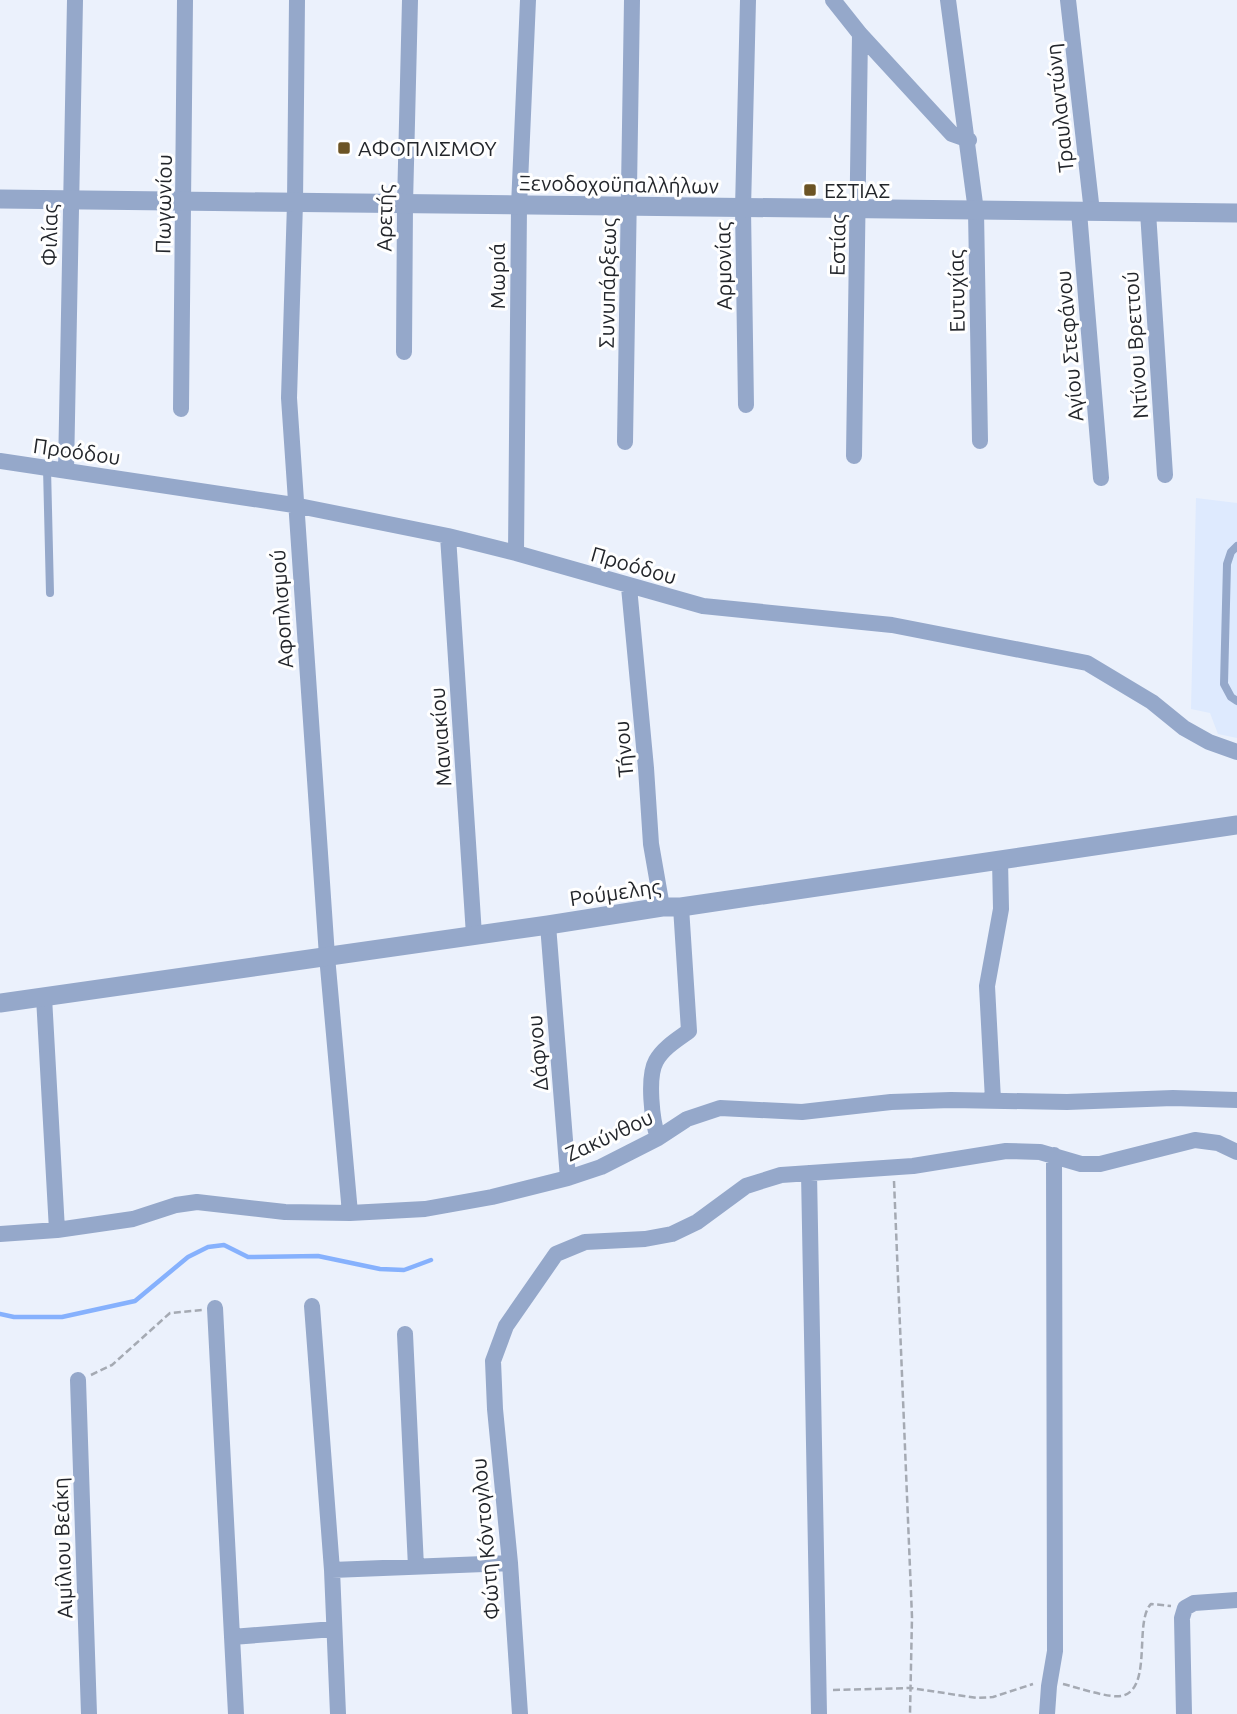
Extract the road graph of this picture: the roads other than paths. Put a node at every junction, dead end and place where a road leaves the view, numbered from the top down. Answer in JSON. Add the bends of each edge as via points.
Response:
{"nodes":[{"id":1,"x":75,"y":0,"type":"edge"},
{"id":2,"x":186,"y":0,"type":"edge"},
{"id":3,"x":297,"y":0,"type":"edge"},
{"id":4,"x":410,"y":0,"type":"edge"},
{"id":5,"x":528,"y":0,"type":"edge"},
{"id":6,"x":632,"y":0,"type":"edge"},
{"id":7,"x":748,"y":0,"type":"edge"},
{"id":8,"x":832,"y":0,"type":"edge"},
{"id":9,"x":948,"y":0,"type":"edge"},
{"id":10,"x":1068,"y":0,"type":"edge"},
{"id":11,"x":860,"y":34,"type":"junction"},
{"id":12,"x":969,"y":140,"type":"junction"},
{"id":13,"x":0,"y":199,"type":"edge"},
{"id":14,"x":70,"y":200,"type":"junction"},
{"id":15,"x":185,"y":202,"type":"junction"},
{"id":16,"x":295,"y":203,"type":"junction"},
{"id":17,"x":405,"y":204,"type":"junction"},
{"id":18,"x":519,"y":206,"type":"junction"},
{"id":19,"x":630,"y":207,"type":"junction"},
{"id":20,"x":743,"y":209,"type":"junction"},
{"id":21,"x":858,"y":210,"type":"junction"},
{"id":22,"x":976,"y":211,"type":"junction"},
{"id":23,"x":1086,"y":212,"type":"junction"},
{"id":24,"x":1148,"y":212,"type":"junction"},
{"id":25,"x":1237,"y":213,"type":"edge"},
{"id":26,"x":404,"y":352,"type":"dead end"},
{"id":27,"x":746,"y":405,"type":"dead end"},
{"id":28,"x":181,"y":410,"type":"dead end"},
{"id":29,"x":979,"y":441,"type":"dead end"},
{"id":30,"x":625,"y":442,"type":"dead end"},
{"id":31,"x":854,"y":456,"type":"dead end"},
{"id":32,"x":0,"y":461,"type":"edge"},
{"id":33,"x":47,"y":468,"type":"junction"},
{"id":34,"x":66,"y":471,"type":"junction"},
{"id":35,"x":1164,"y":475,"type":"dead end"},
{"id":36,"x":1101,"y":478,"type":"dead end"},
{"id":37,"x":295,"y":505,"type":"junction"},
{"id":38,"x":448,"y":536,"type":"junction"},
{"id":39,"x":1237,"y":546,"type":"edge"},
{"id":40,"x":516,"y":553,"type":"junction"},
{"id":41,"x":629,"y":587,"type":"junction"},
{"id":42,"x":50,"y":593,"type":"dead end"},
{"id":43,"x":1237,"y":701,"type":"edge"},
{"id":44,"x":1237,"y":752,"type":"edge"},
{"id":45,"x":1237,"y":825,"type":"edge"},
{"id":46,"x":1000,"y":859,"type":"junction"},
{"id":47,"x":672,"y":907,"type":"junction"},
{"id":48,"x":548,"y":925,"type":"junction"},
{"id":49,"x":474,"y":935,"type":"junction"},
{"id":50,"x":327,"y":956,"type":"junction"},
{"id":51,"x":44,"y":997,"type":"junction"},
{"id":52,"x":0,"y":1003,"type":"edge"},
{"id":53,"x":993,"y":1100,"type":"junction"},
{"id":54,"x":1237,"y":1100,"type":"edge"},
{"id":55,"x":658,"y":1138,"type":"junction"},
{"id":56,"x":1237,"y":1152,"type":"edge"},
{"id":57,"x":1054,"y":1155,"type":"junction"},
{"id":58,"x":809,"y":1173,"type":"junction"},
{"id":59,"x":568,"y":1178,"type":"junction"},
{"id":60,"x":350,"y":1213,"type":"junction"},
{"id":61,"x":57,"y":1230,"type":"junction"},
{"id":62,"x":0,"y":1234,"type":"edge"},
{"id":63,"x":312,"y":1306,"type":"dead end"},
{"id":64,"x":215,"y":1308,"type":"road end"},
{"id":65,"x":405,"y":1334,"type":"dead end"},
{"id":66,"x":78,"y":1380,"type":"road end"},
{"id":67,"x":510,"y":1563,"type":"junction"},
{"id":68,"x":416,"y":1567,"type":"junction"},
{"id":69,"x":332,"y":1570,"type":"junction"},
{"id":70,"x":1237,"y":1600,"type":"edge"},
{"id":71,"x":334,"y":1629,"type":"junction"},
{"id":72,"x":232,"y":1637,"type":"junction"},
{"id":73,"x":89,"y":1714,"type":"edge"},
{"id":74,"x":236,"y":1714,"type":"edge"},
{"id":75,"x":338,"y":1714,"type":"edge"},
{"id":76,"x":520,"y":1714,"type":"edge"},
{"id":77,"x":819,"y":1714,"type":"edge"},
{"id":78,"x":1047,"y":1714,"type":"edge"},
{"id":79,"x":1184,"y":1714,"type":"edge"}],
"edges":[{"from":1,"to":14,"type":"street","name":"Φιλίας"},
{"from":2,"to":15,"type":"street","name":"Πωγωνίου"},
{"from":3,"to":16,"type":"street","name":"Αφοπλισμού"},
{"from":4,"to":17,"type":"street","name":"Αρετής"},
{"from":5,"to":18,"type":"street","name":"Μωριά"},
{"from":6,"to":19,"type":"street","name":"Συνυπάρξεως"},
{"from":7,"to":20,"type":"street","name":"Αρμονίας"},
{"from":8,"to":11,"type":"street"},
{"from":9,"to":12,"type":"street","name":"Ευτυχίας"},
{"from":10,"to":23,"type":"street","name":"Τραυλαντώνη"},
{"from":11,"to":12,"type":"street","via":[[952,134]]},
{"from":11,"to":21,"type":"street","name":"Εστίας"},
{"from":12,"to":22,"type":"street","name":"Ευτυχίας"},
{"from":13,"to":14,"type":"street","name":"Ξενοδοχοϋπαλλήλων"},
{"from":14,"to":15,"type":"street","name":"Ξενοδοχοϋπαλλήλων"},
{"from":14,"to":34,"type":"street","name":"Φιλίας"},
{"from":15,"to":16,"type":"street","name":"Ξενοδοχοϋπαλλήλων"},
{"from":15,"to":28,"type":"street","name":"Πωγωνίου"},
{"from":16,"to":17,"type":"street","name":"Ξενοδοχοϋπαλλήλων"},
{"from":16,"to":37,"type":"street","name":"Αφοπλισμού","via":[[289,398]]},
{"from":17,"to":18,"type":"street","name":"Ξενοδοχοϋπαλλήλων"},
{"from":17,"to":26,"type":"street","name":"Αρετής"},
{"from":18,"to":19,"type":"street","name":"Ξενοδοχοϋπαλλήλων"},
{"from":18,"to":40,"type":"street","name":"Μωριά"},
{"from":19,"to":20,"type":"street","name":"Ξενοδοχοϋπαλλήλων"},
{"from":19,"to":30,"type":"street","name":"Συνυπάρξεως"},
{"from":20,"to":21,"type":"street","name":"Ξενοδοχοϋπαλλήλων"},
{"from":20,"to":27,"type":"street","name":"Αρμονίας"},
{"from":21,"to":22,"type":"street","name":"Ξενοδοχοϋπαλλήλων"},
{"from":21,"to":31,"type":"street","name":"Εστίας"},
{"from":22,"to":23,"type":"street","name":"Ξενοδοχοϋπαλλήλων"},
{"from":22,"to":29,"type":"street","name":"Ευτυχίας"},
{"from":23,"to":24,"type":"street","name":"Ξενοδοχοϋπαλλήλων"},
{"from":23,"to":36,"type":"street","name":"Αγίου Στεφάνου"},
{"from":24,"to":25,"type":"street","name":"Ξενοδοχοϋπαλλήλων"},
{"from":24,"to":35,"type":"street","name":"Ντίνου Βρεττού"},
{"from":32,"to":33,"type":"street","name":"Προόδου"},
{"from":33,"to":34,"type":"street","name":"Προόδου"},
{"from":33,"to":42,"type":"lane"},
{"from":34,"to":37,"type":"street","name":"Προόδου"},
{"from":37,"to":38,"type":"street","name":"Προόδου"},
{"from":37,"to":50,"type":"street","name":"Αφοπλισμού"},
{"from":38,"to":40,"type":"street","name":"Προόδου"},
{"from":38,"to":49,"type":"street","name":"Μανιακίου"},
{"from":39,"to":43,"type":"lane","via":[[1227,564],[1224,684]]},
{"from":40,"to":41,"type":"street","name":"Προόδου"},
{"from":41,"to":44,"type":"street","name":"Προόδου","via":[[703,606],[892,625],[1087,663],[1152,702],[1184,728]]},
{"from":41,"to":47,"type":"street","name":"Τήνου","via":[[651,844]]},
{"from":45,"to":46,"type":"street","name":"Ρούμελης"},
{"from":46,"to":47,"type":"street","name":"Ρούμελης"},
{"from":46,"to":53,"type":"street","via":[[1001,909],[988,986]]},
{"from":47,"to":48,"type":"street","name":"Ρούμελης"},
{"from":47,"to":55,"type":"street","name":"Τήνου","via":[[689,1031],[655,1062],[652,1098]]},
{"from":48,"to":49,"type":"street","name":"Ρούμελης"},
{"from":48,"to":59,"type":"street","name":"Δάφνου"},
{"from":49,"to":50,"type":"street","name":"Ρούμελης"},
{"from":50,"to":51,"type":"street","name":"Ρούμελης"},
{"from":50,"to":60,"type":"street","name":"Αφοπλισμού"},
{"from":51,"to":52,"type":"street","name":"Ρούμελης"},
{"from":51,"to":61,"type":"street"},
{"from":53,"to":54,"type":"street","name":"Ζακύνθου"},
{"from":53,"to":55,"type":"street","name":"Ζακύνθου","via":[[891,1102],[802,1112],[713,1109]]},
{"from":55,"to":59,"type":"street","name":"Ζακύνθου"},
{"from":56,"to":57,"type":"street","via":[[1195,1140],[1100,1164],[1081,1164]]},
{"from":57,"to":58,"type":"street","via":[[1006,1151]]},
{"from":57,"to":78,"type":"street","via":[[1055,1651]]},
{"from":58,"to":67,"type":"street","name":"Φώτη Κόντογλου","via":[[756,1181],[697,1222],[671,1234],[585,1242],[551,1260],[515,1312],[493,1361]]},
{"from":58,"to":77,"type":"street"},
{"from":59,"to":60,"type":"street","name":"Ζακύνθου","via":[[425,1209]]},
{"from":60,"to":61,"type":"street","name":"Ζακύνθου","via":[[285,1212],[197,1202],[134,1219]]},
{"from":61,"to":62,"type":"street","name":"Ζακύνθου"},
{"from":63,"to":69,"type":"street"},
{"from":64,"to":72,"type":"street"},
{"from":65,"to":68,"type":"street"},
{"from":66,"to":73,"type":"street","name":"Αιμίλιου Βεάκη"},
{"from":67,"to":68,"type":"street"},
{"from":67,"to":76,"type":"street","name":"Φώτη Κόντογλου"},
{"from":68,"to":69,"type":"street"},
{"from":69,"to":71,"type":"street"},
{"from":70,"to":79,"type":"street","via":[[1194,1603],[1183,1615]]},
{"from":71,"to":72,"type":"street"},
{"from":71,"to":75,"type":"street"},
{"from":72,"to":74,"type":"street"}]}
